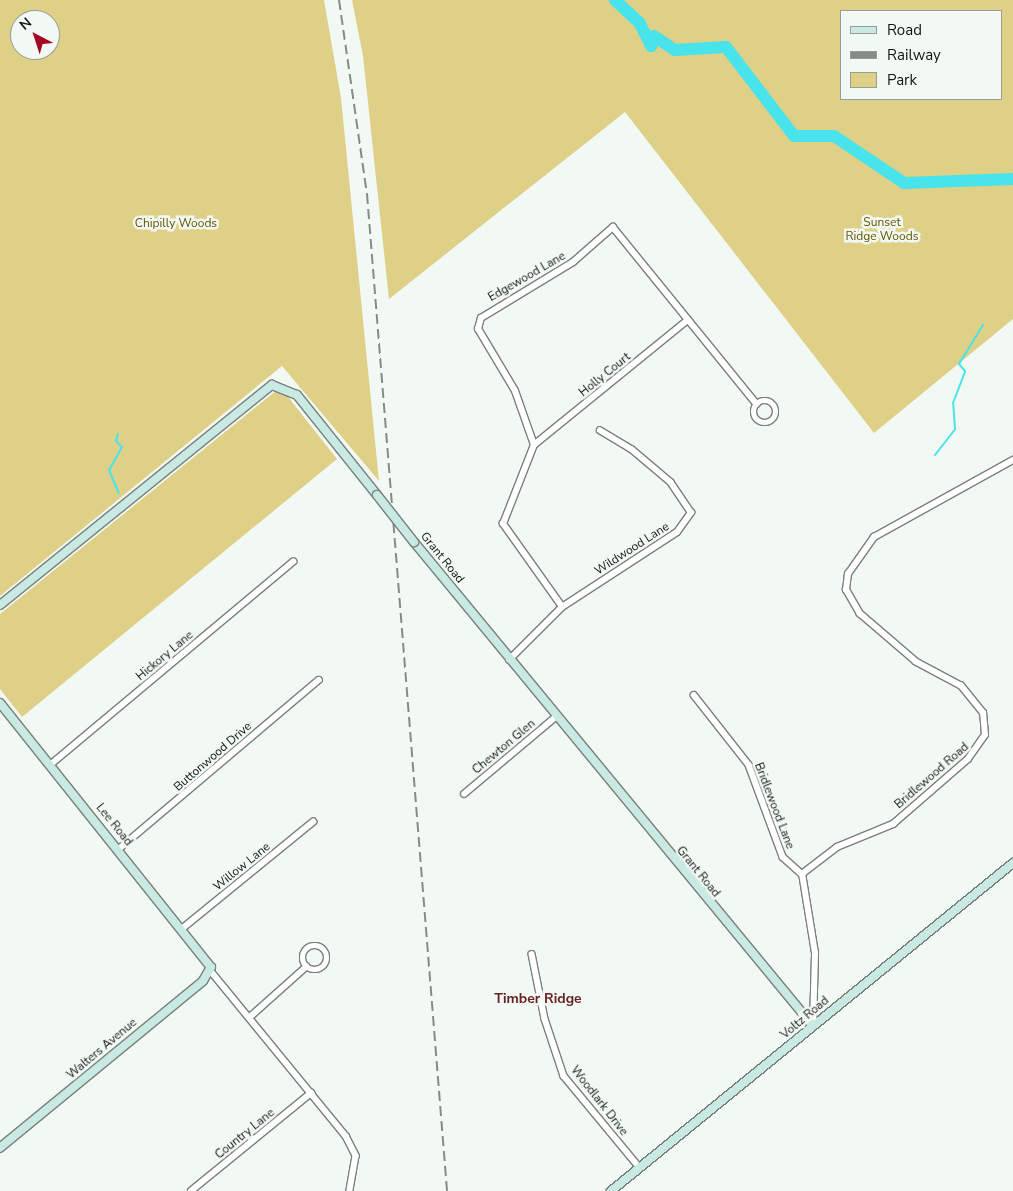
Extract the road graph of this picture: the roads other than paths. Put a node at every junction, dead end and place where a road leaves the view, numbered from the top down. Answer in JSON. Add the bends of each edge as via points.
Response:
{"nodes":[{"id":1,"x":688,"y":320,"type":"junction"},
{"id":2,"x":757,"y":404,"type":"dead end"},
{"id":3,"x":600,"y":431,"type":"dead end"},
{"id":4,"x":534,"y":445,"type":"junction"},
{"id":5,"x":1013,"y":460,"type":"edge"},
{"id":6,"x":293,"y":562,"type":"dead end"},
{"id":7,"x":0,"y":605,"type":"edge"},
{"id":8,"x":562,"y":607,"type":"junction"},
{"id":9,"x":509,"y":660,"type":"junction"},
{"id":10,"x":319,"y":680,"type":"dead end"},
{"id":11,"x":694,"y":695,"type":"dead end"},
{"id":12,"x":0,"y":702,"type":"edge"},
{"id":13,"x":557,"y":716,"type":"junction"},
{"id":14,"x":50,"y":764,"type":"junction"},
{"id":15,"x":464,"y":794,"type":"dead end"},
{"id":16,"x":313,"y":822,"type":"dead end"},
{"id":17,"x":120,"y":848,"type":"junction"},
{"id":18,"x":1013,"y":863,"type":"edge"},
{"id":19,"x":802,"y":874,"type":"junction"},
{"id":20,"x":183,"y":928,"type":"junction"},
{"id":21,"x":532,"y":954,"type":"dead end"},
{"id":22,"x":210,"y":966,"type":"junction"},
{"id":23,"x":306,"y":967,"type":"junction"},
{"id":24,"x":251,"y":1016,"type":"junction"},
{"id":25,"x":813,"y":1026,"type":"junction"},
{"id":26,"x":311,"y":1094,"type":"junction"},
{"id":27,"x":0,"y":1148,"type":"edge"},
{"id":28,"x":640,"y":1168,"type":"junction"},
{"id":29,"x":191,"y":1191,"type":"edge"},
{"id":30,"x":350,"y":1191,"type":"edge"},
{"id":31,"x":611,"y":1191,"type":"edge"}],
"edges":[{"from":1,"to":2,"type":"street","name":"Edgewood Lane"},
{"from":1,"to":4,"type":"street","name":"Holly Court"},
{"from":1,"to":4,"type":"street","name":"Edgewood Lane","via":[[613,227],[573,262],[490,310],[478,329],[515,391]]},
{"from":3,"to":8,"type":"street","name":"Wildwood Lane","via":[[658,472],[682,496],[691,513],[677,532]]},
{"from":4,"to":8,"type":"street","via":[[503,524]]},
{"from":5,"to":19,"type":"street","name":"Bridlewood Road","via":[[874,537],[854,561],[846,590],[860,614],[889,642],[961,686],[977,703],[985,728],[982,745],[893,824],[837,846]]},
{"from":6,"to":14,"type":"street","name":"Hickory Lane"},
{"from":7,"to":9,"type":"street","name":"Grant Road","bridge":true,"via":[[272,385],[296,395]]},
{"from":8,"to":9,"type":"street","name":"Wildwood Lane"},
{"from":9,"to":13,"type":"street","name":"Grant Road"},
{"from":10,"to":17,"type":"street","name":"Buttonwood Drive"},
{"from":11,"to":19,"type":"street","name":"Bridlewood Lane","via":[[749,765],[783,857]]},
{"from":12,"to":14,"type":"street","name":"Lee Road"},
{"from":13,"to":15,"type":"street","name":"Chewton Glen"},
{"from":13,"to":25,"type":"street","name":"Grant Road"},
{"from":14,"to":17,"type":"street","name":"Lee Road"},
{"from":16,"to":20,"type":"street","name":"Willow Lane"},
{"from":17,"to":20,"type":"street","name":"Lee Road"},
{"from":18,"to":25,"type":"street","name":"Voltz Road"},
{"from":19,"to":25,"type":"street","via":[[815,953]]},
{"from":20,"to":22,"type":"street","name":"Lee Road"},
{"from":21,"to":28,"type":"street","name":"Woodlark Drive","via":[[545,1019],[564,1076]]},
{"from":22,"to":24,"type":"street","name":"Lee Road"},
{"from":22,"to":27,"type":"street","name":"Walters Avenue"},
{"from":23,"to":23,"type":"street","via":[[322,968],[328,957],[324,949],[313,946],[306,950],[303,956]]},
{"from":23,"to":24,"type":"street"},
{"from":24,"to":26,"type":"street","name":"Lee Road"},
{"from":25,"to":28,"type":"street","name":"Voltz Road"},
{"from":26,"to":29,"type":"street","name":"Country Lane"},
{"from":26,"to":30,"type":"street","name":"Lee Road","via":[[346,1136],[356,1156]]},
{"from":28,"to":31,"type":"street","name":"Voltz Road"}]}
